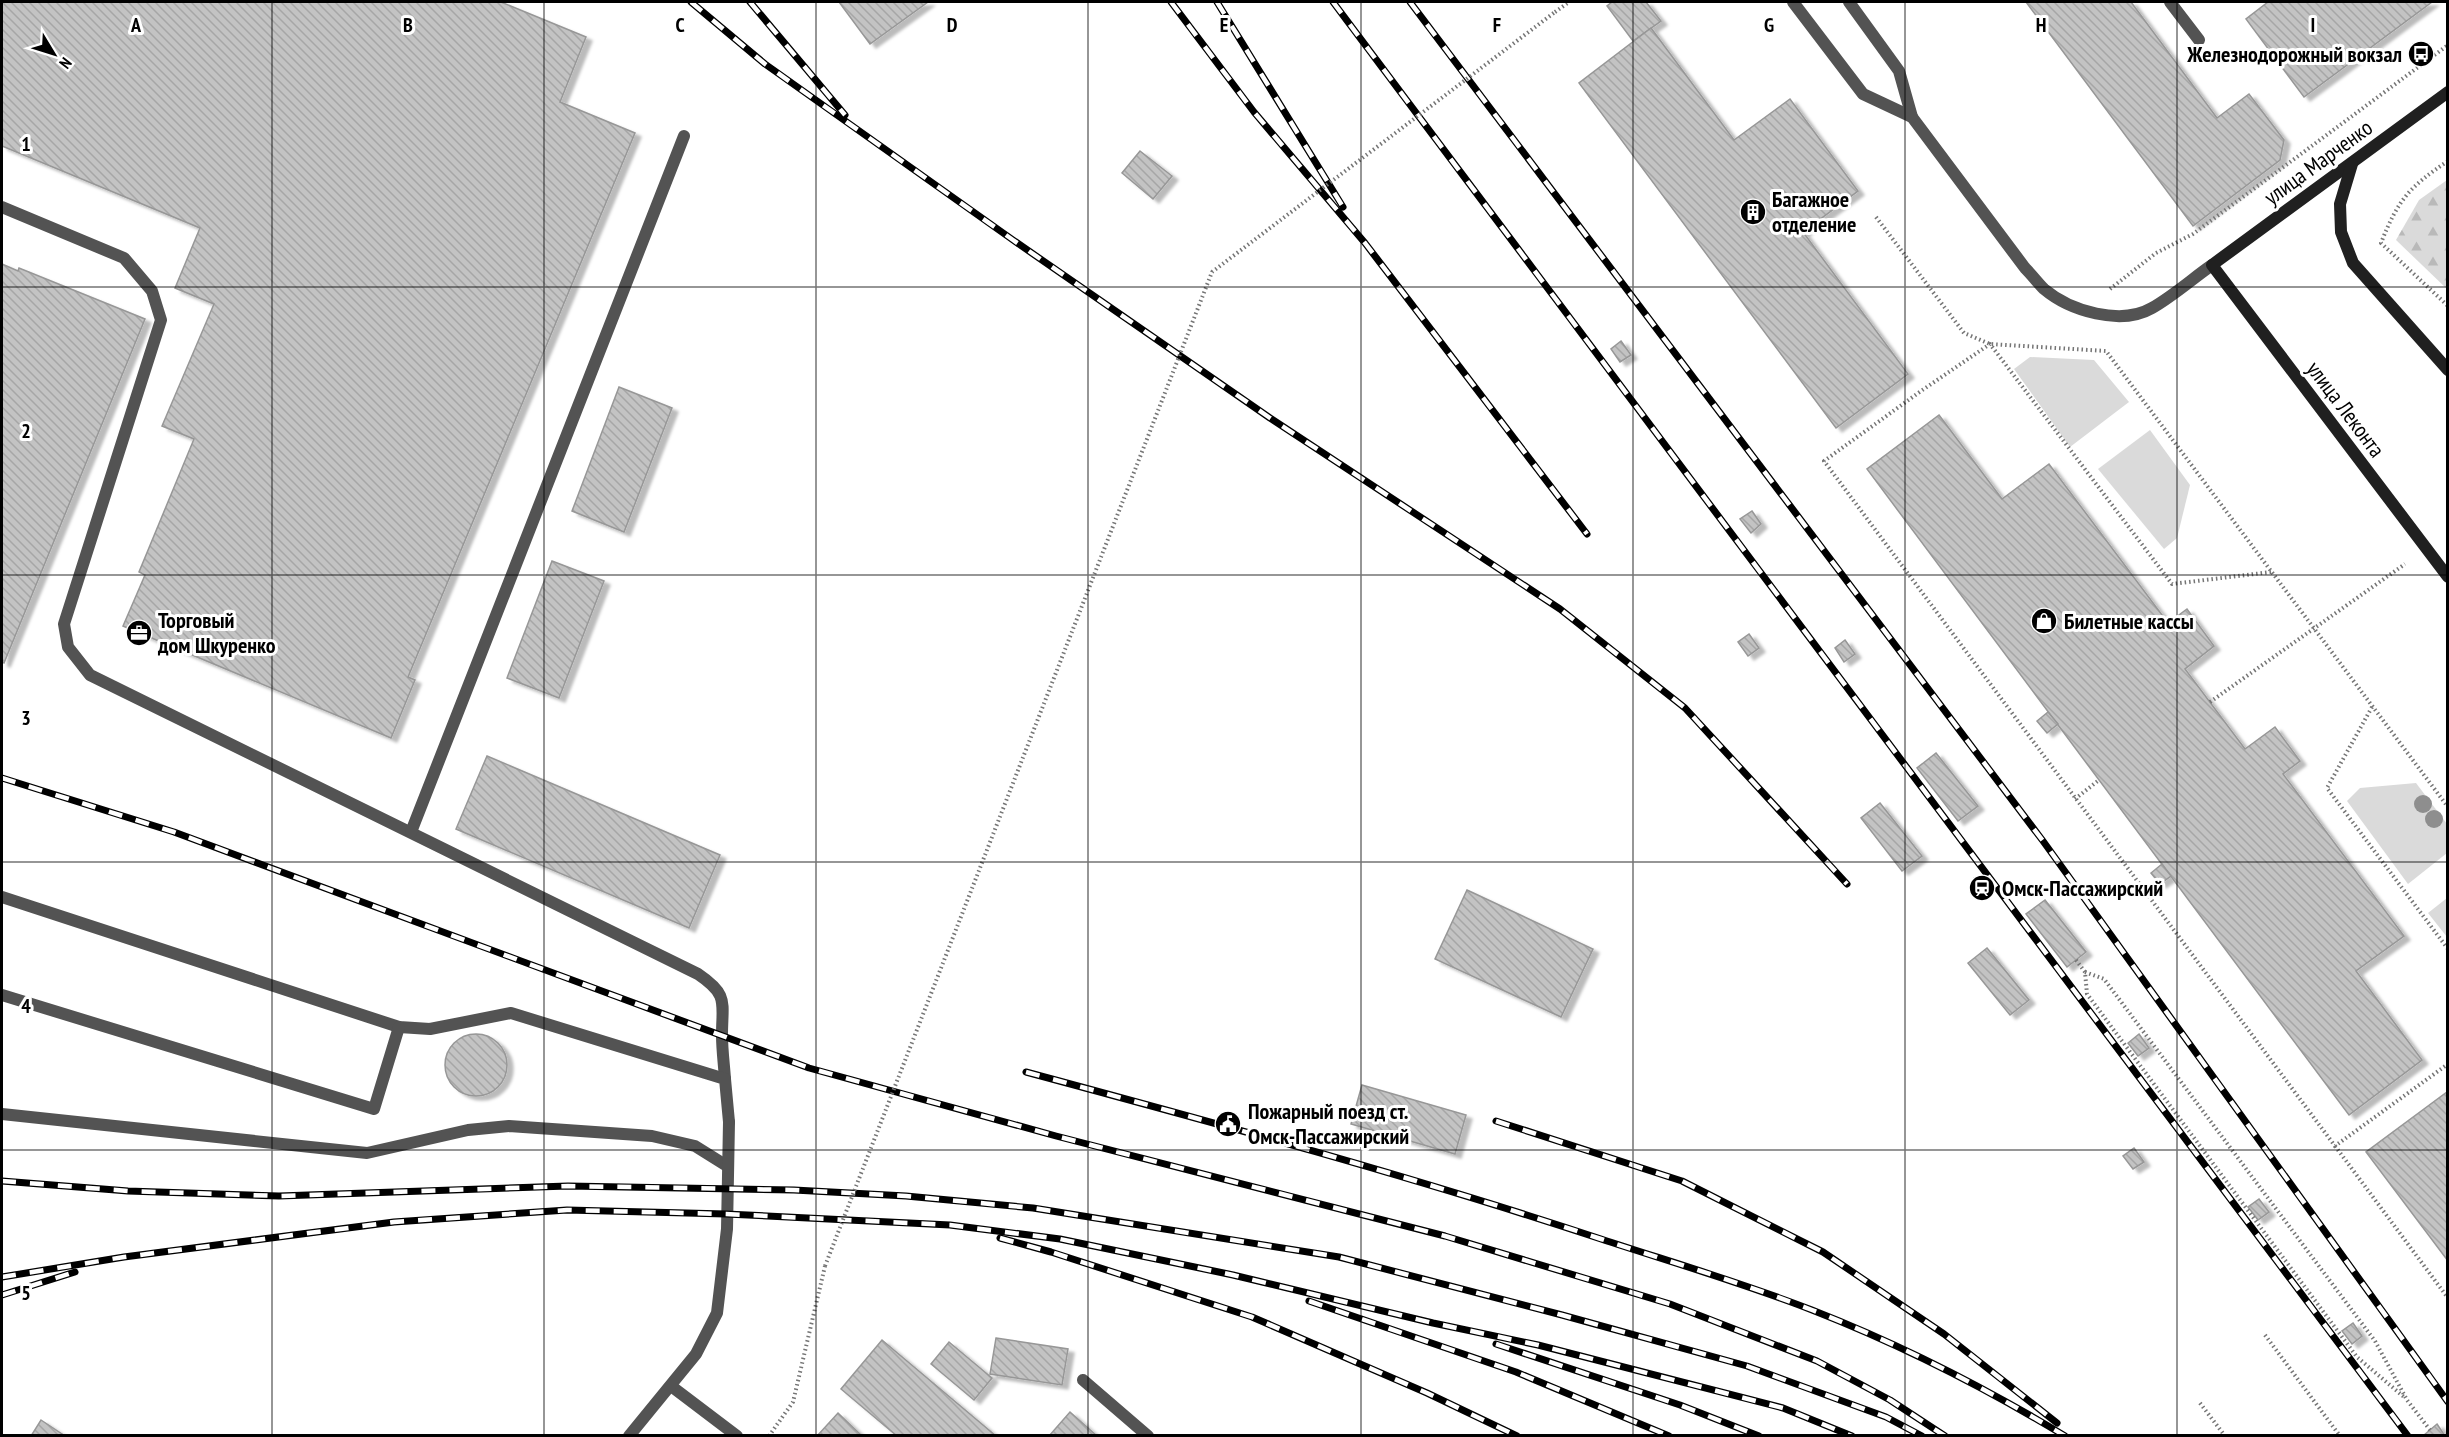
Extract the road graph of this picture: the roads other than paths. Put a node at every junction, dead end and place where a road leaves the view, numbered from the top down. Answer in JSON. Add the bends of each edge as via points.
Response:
{"nodes":[{"id":1,"x":1793,"y":2,"type":"edge"},
{"id":2,"x":1849,"y":2,"type":"edge"},
{"id":3,"x":2170,"y":2,"type":"edge"},
{"id":4,"x":2199,"y":40,"type":"dead end"},
{"id":5,"x":2448,"y":92,"type":"edge"},
{"id":6,"x":1912,"y":117,"type":"junction"},
{"id":7,"x":684,"y":136,"type":"dead end"},
{"id":8,"x":2352,"y":164,"type":"junction"},
{"id":9,"x":2,"y":207,"type":"edge"},
{"id":10,"x":2212,"y":265,"type":"junction"},
{"id":11,"x":2448,"y":370,"type":"edge"},
{"id":12,"x":2448,"y":577,"type":"edge"},
{"id":13,"x":411,"y":832,"type":"junction"},
{"id":14,"x":2,"y":897,"type":"edge"},
{"id":15,"x":2,"y":995,"type":"edge"},
{"id":16,"x":399,"y":1028,"type":"junction"},
{"id":17,"x":725,"y":1078,"type":"junction"},
{"id":18,"x":2,"y":1114,"type":"edge"},
{"id":19,"x":727,"y":1166,"type":"junction"},
{"id":20,"x":1083,"y":1380,"type":"dead end"},
{"id":21,"x":670,"y":1386,"type":"junction"},
{"id":22,"x":629,"y":1436,"type":"edge"},
{"id":23,"x":736,"y":1436,"type":"edge"},
{"id":24,"x":1148,"y":1436,"type":"edge"}],
"edges":[{"from":1,"to":6,"type":"street","via":[[1863,94]]},
{"from":2,"to":6,"type":"street","via":[[1899,71]]},
{"from":3,"to":4,"type":"street"},
{"from":5,"to":8,"type":"street","name":"улица Марченко"},
{"from":6,"to":10,"type":"street","via":[[2025,268],[2045,290],[2073,307],[2124,316],[2150,309]]},
{"from":7,"to":13,"type":"street"},
{"from":8,"to":10,"type":"street","name":"улица Марченко"},
{"from":8,"to":11,"type":"street","via":[[2340,204],[2341,232],[2353,262]]},
{"from":9,"to":13,"type":"street","via":[[124,258],[153,291],[161,320],[64,624],[68,647],[90,675]]},
{"from":10,"to":12,"type":"street","name":"улица Леконта"},
{"from":13,"to":17,"type":"street","via":[[698,974],[715,986],[724,1004]]},
{"from":14,"to":16,"type":"street"},
{"from":15,"to":16,"type":"street","via":[[374,1109]]},
{"from":16,"to":17,"type":"street","via":[[430,1029],[511,1012]]},
{"from":17,"to":19,"type":"street"},
{"from":18,"to":19,"type":"street","via":[[367,1153],[468,1130],[509,1126],[652,1136],[695,1146]]},
{"from":19,"to":21,"type":"street","via":[[727,1229],[717,1313],[696,1354]]},
{"from":20,"to":24,"type":"street"},
{"from":21,"to":22,"type":"street"},
{"from":21,"to":23,"type":"street"}]}
